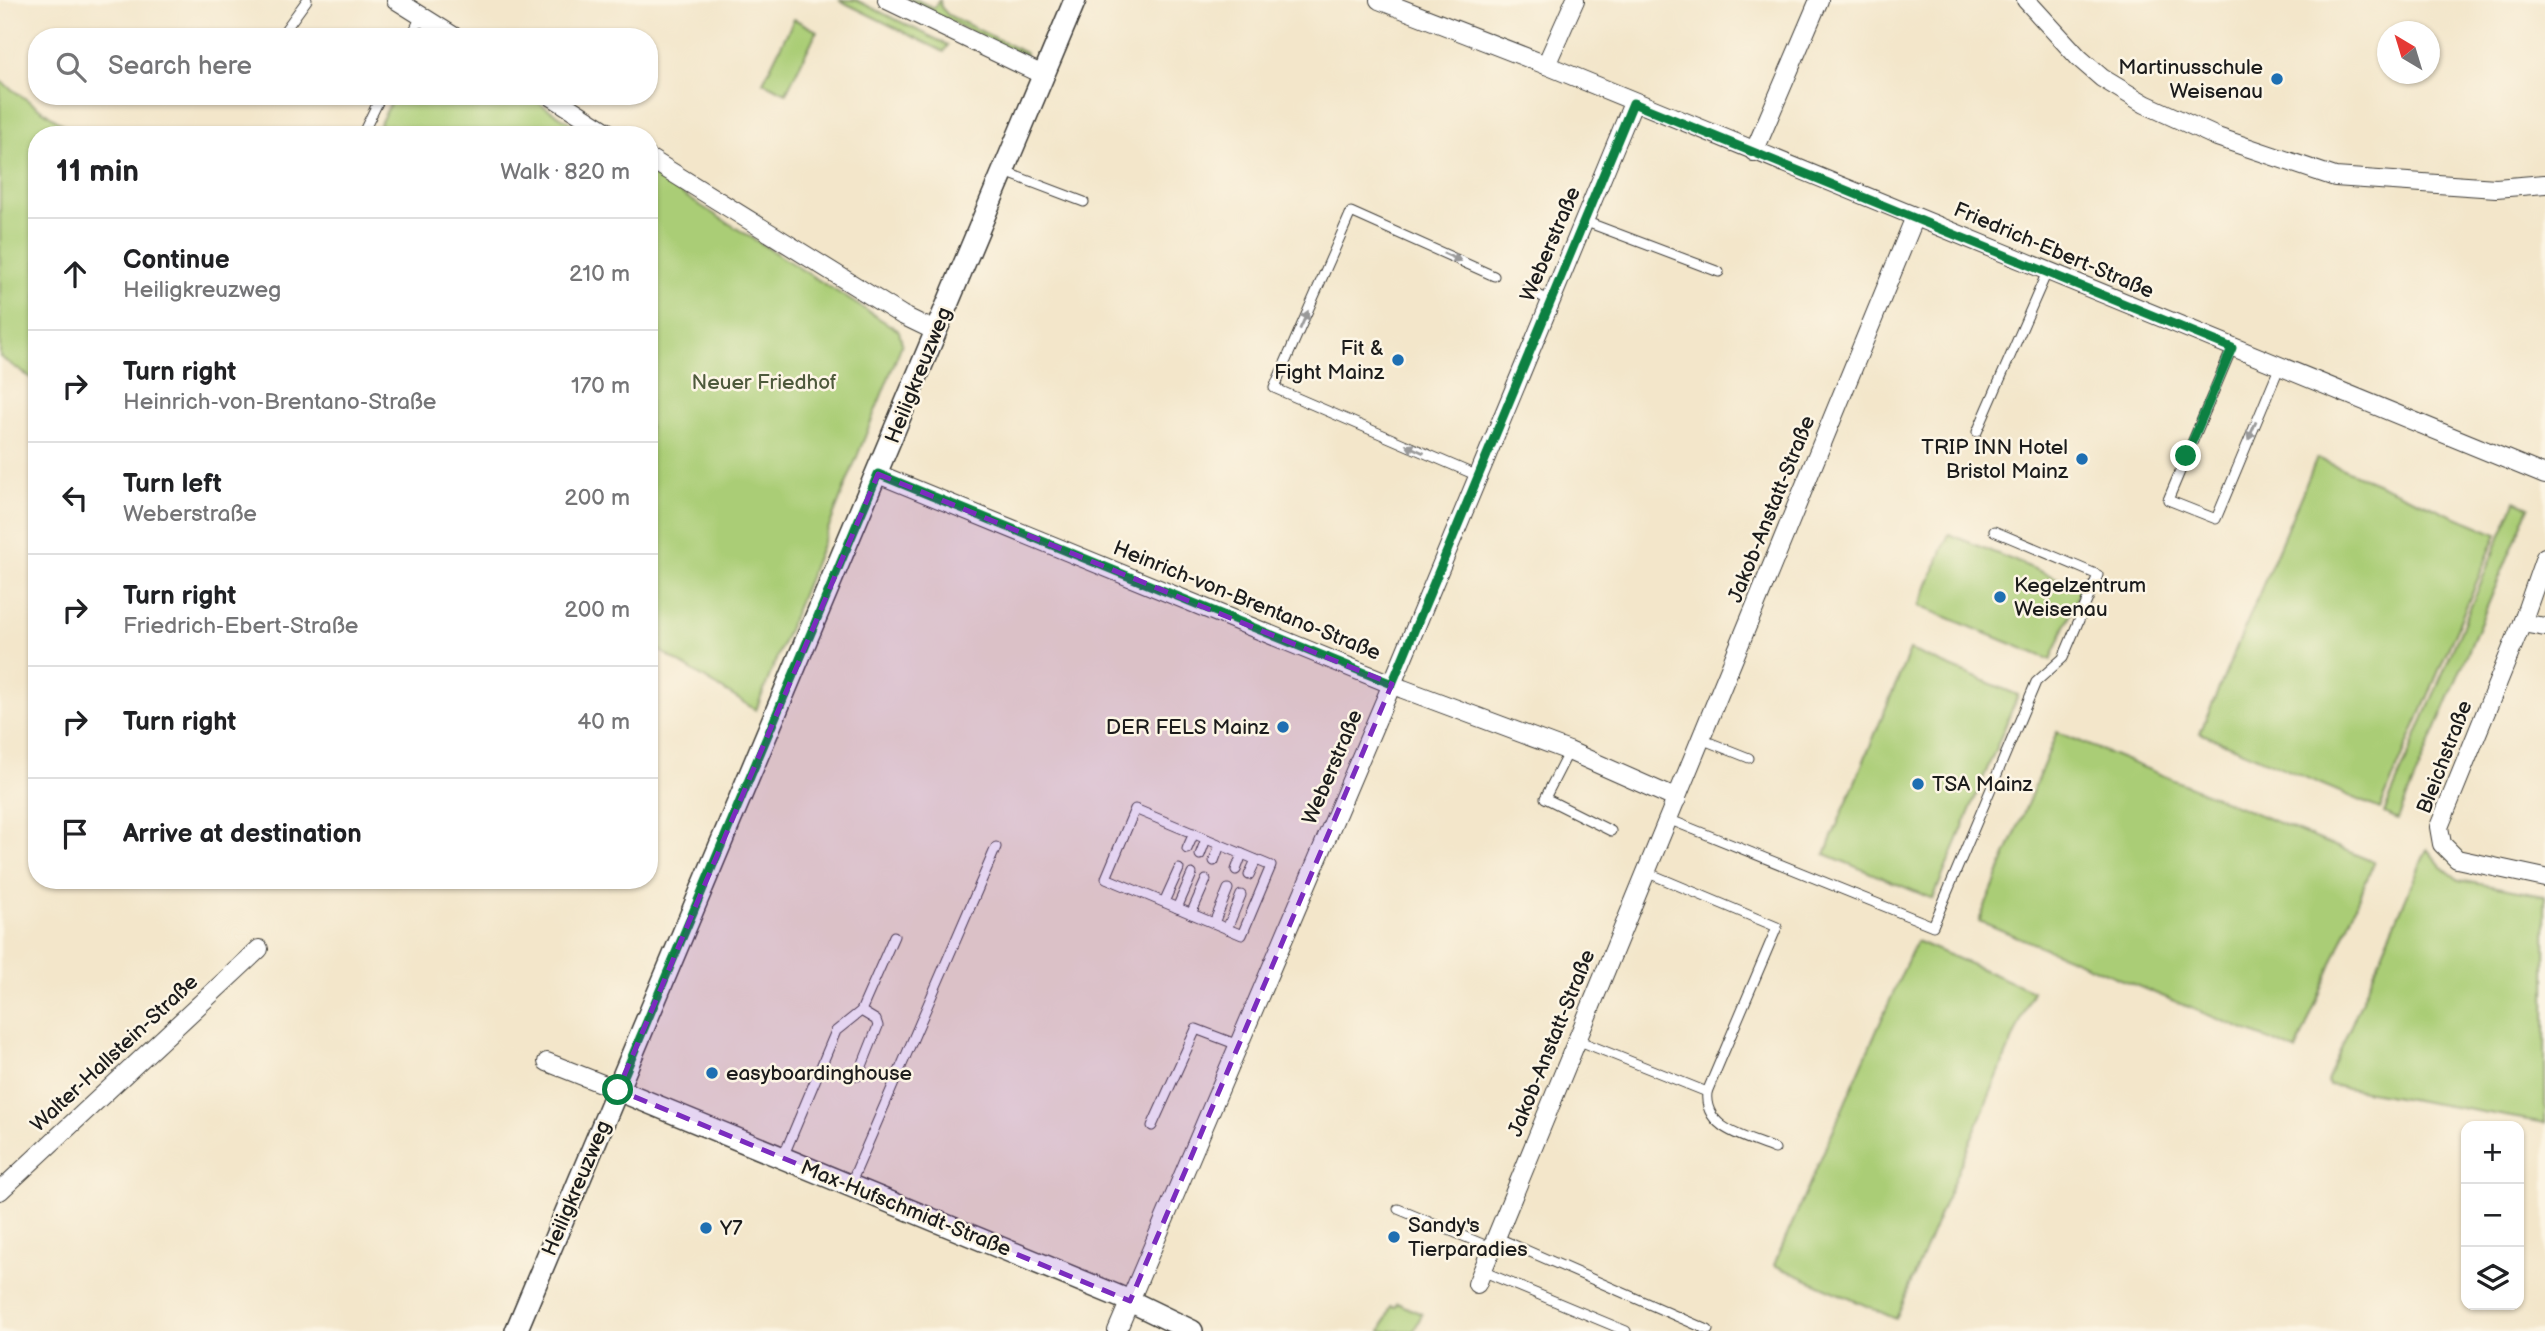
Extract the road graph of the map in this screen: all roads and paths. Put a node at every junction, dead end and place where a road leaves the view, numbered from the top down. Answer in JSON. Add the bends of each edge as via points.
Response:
{"nodes":[{"id":1,"x":307,"y":0,"type":"edge"},
{"id":2,"x":887,"y":0,"type":"edge"},
{"id":3,"x":1075,"y":0,"type":"edge"},
{"id":4,"x":1379,"y":0,"type":"edge"},
{"id":5,"x":1575,"y":0,"type":"edge"},
{"id":6,"x":1819,"y":0,"type":"edge"},
{"id":7,"x":2026,"y":0,"type":"edge"},
{"id":8,"x":399,"y":1,"type":"edge"},
{"id":9,"x":421,"y":16,"type":"junction"},
{"id":10,"x":287,"y":28,"type":"edge"},
{"id":11,"x":415,"y":28,"type":"edge"},
{"id":12,"x":440,"y":28,"type":"edge"},
{"id":13,"x":1546,"y":65,"type":"junction"},
{"id":14,"x":1043,"y":75,"type":"junction"},
{"id":15,"x":1633,"y":103,"type":"junction"},
{"id":16,"x":377,"y":105,"type":"edge"},
{"id":17,"x":565,"y":105,"type":"edge"},
{"id":18,"x":367,"y":126,"type":"edge"},
{"id":19,"x":598,"y":126,"type":"edge"},
{"id":20,"x":1754,"y":152,"type":"junction"},
{"id":21,"x":658,"y":164,"type":"edge"},
{"id":22,"x":1003,"y":171,"type":"junction"},
{"id":23,"x":2545,"y":184,"type":"edge"},
{"id":24,"x":1084,"y":202,"type":"dead end"},
{"id":25,"x":1915,"y":217,"type":"junction"},
{"id":26,"x":1584,"y":221,"type":"junction"},
{"id":27,"x":1719,"y":272,"type":"dead end"},
{"id":28,"x":2048,"y":272,"type":"junction"},
{"id":29,"x":1493,"y":276,"type":"dead end"},
{"id":30,"x":1526,"y":289,"type":"dead end"},
{"id":31,"x":1551,"y":301,"type":"junction"},
{"id":32,"x":935,"y":331,"type":"junction"},
{"id":33,"x":2232,"y":348,"type":"junction"},
{"id":34,"x":2279,"y":368,"type":"junction"},
{"id":35,"x":1977,"y":432,"type":"dead end"},
{"id":36,"x":878,"y":474,"type":"junction"},
{"id":37,"x":2545,"y":475,"type":"edge"},
{"id":38,"x":1478,"y":476,"type":"junction"},
{"id":39,"x":1994,"y":531,"type":"dead end"},
{"id":40,"x":2545,"y":557,"type":"edge"},
{"id":41,"x":2522,"y":623,"type":"junction"},
{"id":42,"x":2545,"y":627,"type":"edge"},
{"id":43,"x":1392,"y":684,"type":"junction"},
{"id":44,"x":1701,"y":738,"type":"junction"},
{"id":45,"x":1569,"y":751,"type":"junction"},
{"id":46,"x":1749,"y":758,"type":"dead end"},
{"id":47,"x":1677,"y":799,"type":"junction"},
{"id":48,"x":1668,"y":819,"type":"junction"},
{"id":49,"x":1611,"y":831,"type":"dead end"},
{"id":50,"x":1194,"y":833,"type":"junction"},
{"id":51,"x":1206,"y":839,"type":"junction"},
{"id":52,"x":1220,"y":845,"type":"junction"},
{"id":53,"x":996,"y":848,"type":"dead end"},
{"id":54,"x":1187,"y":849,"type":"dead end"},
{"id":55,"x":1242,"y":854,"type":"junction"},
{"id":56,"x":1200,"y":855,"type":"dead end"},
{"id":57,"x":1256,"y":860,"type":"junction"},
{"id":58,"x":1214,"y":861,"type":"dead end"},
{"id":59,"x":1179,"y":869,"type":"dead end"},
{"id":60,"x":1236,"y":870,"type":"dead end"},
{"id":61,"x":1646,"y":872,"type":"junction"},
{"id":62,"x":1192,"y":874,"type":"dead end"},
{"id":63,"x":1249,"y":875,"type":"dead end"},
{"id":64,"x":2545,"y":878,"type":"edge"},
{"id":65,"x":1206,"y":880,"type":"dead end"},
{"id":66,"x":1228,"y":889,"type":"dead end"},
{"id":67,"x":1241,"y":895,"type":"dead end"},
{"id":68,"x":1164,"y":902,"type":"junction"},
{"id":69,"x":1177,"y":908,"type":"junction"},
{"id":70,"x":1191,"y":914,"type":"junction"},
{"id":71,"x":1214,"y":923,"type":"junction"},
{"id":72,"x":1227,"y":929,"type":"junction"},
{"id":73,"x":894,"y":936,"type":"dead end"},
{"id":74,"x":259,"y":949,"type":"dead end"},
{"id":75,"x":861,"y":1011,"type":"junction"},
{"id":76,"x":1577,"y":1040,"type":"junction"},
{"id":77,"x":1238,"y":1045,"type":"junction"},
{"id":78,"x":547,"y":1062,"type":"dead end"},
{"id":79,"x":858,"y":1076,"type":"dead end"},
{"id":80,"x":618,"y":1090,"type":"junction"},
{"id":81,"x":1707,"y":1092,"type":"junction"},
{"id":82,"x":1152,"y":1126,"type":"dead end"},
{"id":83,"x":1775,"y":1149,"type":"dead end"},
{"id":84,"x":783,"y":1157,"type":"junction"},
{"id":85,"x":850,"y":1185,"type":"junction"},
{"id":86,"x":0,"y":1191,"type":"edge"},
{"id":87,"x":1398,"y":1209,"type":"dead end"},
{"id":88,"x":1494,"y":1242,"type":"junction"},
{"id":89,"x":1480,"y":1277,"type":"joint"},
{"id":90,"x":1130,"y":1301,"type":"junction"},
{"id":91,"x":1184,"y":1330,"type":"edge"},
{"id":92,"x":1708,"y":1330,"type":"edge"},
{"id":93,"x":516,"y":1331,"type":"edge"},
{"id":94,"x":1117,"y":1331,"type":"edge"},
{"id":95,"x":1626,"y":1331,"type":"edge"}],
"edges":[{"from":1,"to":10,"type":"lane"},
{"from":2,"to":14,"type":"street"},
{"from":3,"to":14,"type":"street","name":"Heiligkreuzweg"},
{"from":4,"to":13,"type":"street","name":"Friedrich-Ebert-Straße"},
{"from":5,"to":13,"type":"street"},
{"from":6,"to":20,"type":"street"},
{"from":7,"to":23,"type":"street","via":[[2102,78],[2217,138],[2335,177],[2497,188]]},
{"from":8,"to":9,"type":"street"},
{"from":9,"to":11,"type":"lane"},
{"from":9,"to":12,"type":"street"},
{"from":13,"to":15,"type":"street","name":"Friedrich-Ebert-Straße"},
{"from":14,"to":22,"type":"street","name":"Heiligkreuzweg"},
{"from":15,"to":20,"type":"street","name":"Friedrich-Ebert-Straße"},
{"from":15,"to":26,"type":"street","name":"Weberstraße"},
{"from":16,"to":18,"type":"lane"},
{"from":17,"to":19,"type":"street"},
{"from":20,"to":25,"type":"street","name":"Friedrich-Ebert-Straße"},
{"from":21,"to":32,"type":"street"},
{"from":22,"to":24,"type":"lane"},
{"from":22,"to":32,"type":"street","name":"Heiligkreuzweg"},
{"from":25,"to":28,"type":"street","name":"Friedrich-Ebert-Straße"},
{"from":25,"to":44,"type":"street","name":"Jakob-Anstatt-Straße"},
{"from":26,"to":27,"type":"lane"},
{"from":26,"to":31,"type":"street","name":"Weberstraße"},
{"from":28,"to":33,"type":"street","name":"Friedrich-Ebert-Straße"},
{"from":28,"to":35,"type":"lane"},
{"from":38,"to":29,"type":"lane","one_way":true,"via":[[1275,388],[1352,212]]},
{"from":30,"to":31,"type":"lane"},
{"from":31,"to":38,"type":"street","name":"Weberstraße"},
{"from":32,"to":36,"type":"street","name":"Heiligkreuzweg"},
{"from":33,"to":34,"type":"street","name":"Friedrich-Ebert-Straße"},
{"from":34,"to":33,"type":"lane","one_way":true,"via":[[2216,519],[2168,500]]},
{"from":34,"to":37,"type":"street","name":"Friedrich-Ebert-Straße"},
{"from":36,"to":43,"type":"street","name":"Heinrich-von-Brentano-Straße"},
{"from":36,"to":80,"type":"street","name":"Heiligkreuzweg"},
{"from":38,"to":43,"type":"street","name":"Weberstraße"},
{"from":39,"to":48,"type":"lane","via":[[2098,575],[2063,658],[2036,682],[1933,926]]},
{"from":40,"to":41,"type":"street","name":"Bleichstraße"},
{"from":41,"to":42,"type":"street"},
{"from":41,"to":64,"type":"street","name":"Bleichstraße","via":[[2439,827],[2442,844],[2457,859]]},
{"from":43,"to":45,"type":"street","name":"Heinrich-von-Brentano-Straße"},
{"from":43,"to":77,"type":"street","name":"Weberstraße"},
{"from":44,"to":46,"type":"lane"},
{"from":44,"to":47,"type":"street","name":"Jakob-Anstatt-Straße"},
{"from":45,"to":47,"type":"street","name":"Heinrich-von-Brentano-Straße"},
{"from":45,"to":49,"type":"lane","via":[[1545,798]]},
{"from":47,"to":48,"type":"street","name":"Jakob-Anstatt-Straße"},
{"from":48,"to":61,"type":"street","name":"Jakob-Anstatt-Straße"},
{"from":50,"to":51,"type":"lane"},
{"from":50,"to":54,"type":"lane"},
{"from":50,"to":68,"type":"lane","via":[[1135,809],[1106,878]]},
{"from":51,"to":52,"type":"lane"},
{"from":51,"to":56,"type":"lane"},
{"from":52,"to":55,"type":"lane"},
{"from":52,"to":58,"type":"lane"},
{"from":53,"to":85,"type":"lane"},
{"from":55,"to":57,"type":"lane"},
{"from":55,"to":60,"type":"lane"},
{"from":57,"to":63,"type":"lane"},
{"from":57,"to":72,"type":"lane","via":[[1271,866],[1242,935]]},
{"from":59,"to":68,"type":"lane"},
{"from":61,"to":76,"type":"street","name":"Jakob-Anstatt-Straße"},
{"from":61,"to":81,"type":"lane","via":[[1777,927]]},
{"from":62,"to":69,"type":"lane"},
{"from":65,"to":70,"type":"lane"},
{"from":66,"to":71,"type":"lane"},
{"from":67,"to":72,"type":"lane"},
{"from":68,"to":69,"type":"lane"},
{"from":69,"to":70,"type":"lane"},
{"from":70,"to":71,"type":"lane"},
{"from":71,"to":72,"type":"lane"},
{"from":73,"to":75,"type":"lane"},
{"from":74,"to":86,"type":"street","name":"Walter-Hallstein-Straße"},
{"from":75,"to":79,"type":"lane","via":[[870,1014],[878,1026]]},
{"from":75,"to":84,"type":"lane","via":[[836,1031]]},
{"from":76,"to":81,"type":"lane"},
{"from":76,"to":88,"type":"street","name":"Jakob-Anstatt-Straße"},
{"from":77,"to":82,"type":"lane","via":[[1196,1028]]},
{"from":77,"to":90,"type":"street","name":"Weberstraße"},
{"from":78,"to":80,"type":"street"},
{"from":80,"to":84,"type":"street","name":"Max-Hufschmidt-Straße"},
{"from":80,"to":93,"type":"street","name":"Heiligkreuzweg"},
{"from":81,"to":83,"type":"lane","via":[[1707,1110],[1720,1126]]},
{"from":84,"to":85,"type":"street","name":"Max-Hufschmidt-Straße"},
{"from":85,"to":90,"type":"street","name":"Max-Hufschmidt-Straße"},
{"from":87,"to":88,"type":"lane"},
{"from":88,"to":89,"type":"street","name":"Jakob-Anstatt-Straße"},
{"from":88,"to":92,"type":"lane"},
{"from":89,"to":95,"type":"lane"},
{"from":90,"to":91,"type":"street","name":"Max-Hufschmidt-Straße"},
{"from":90,"to":94,"type":"street","name":"Weberstraße"}]}
